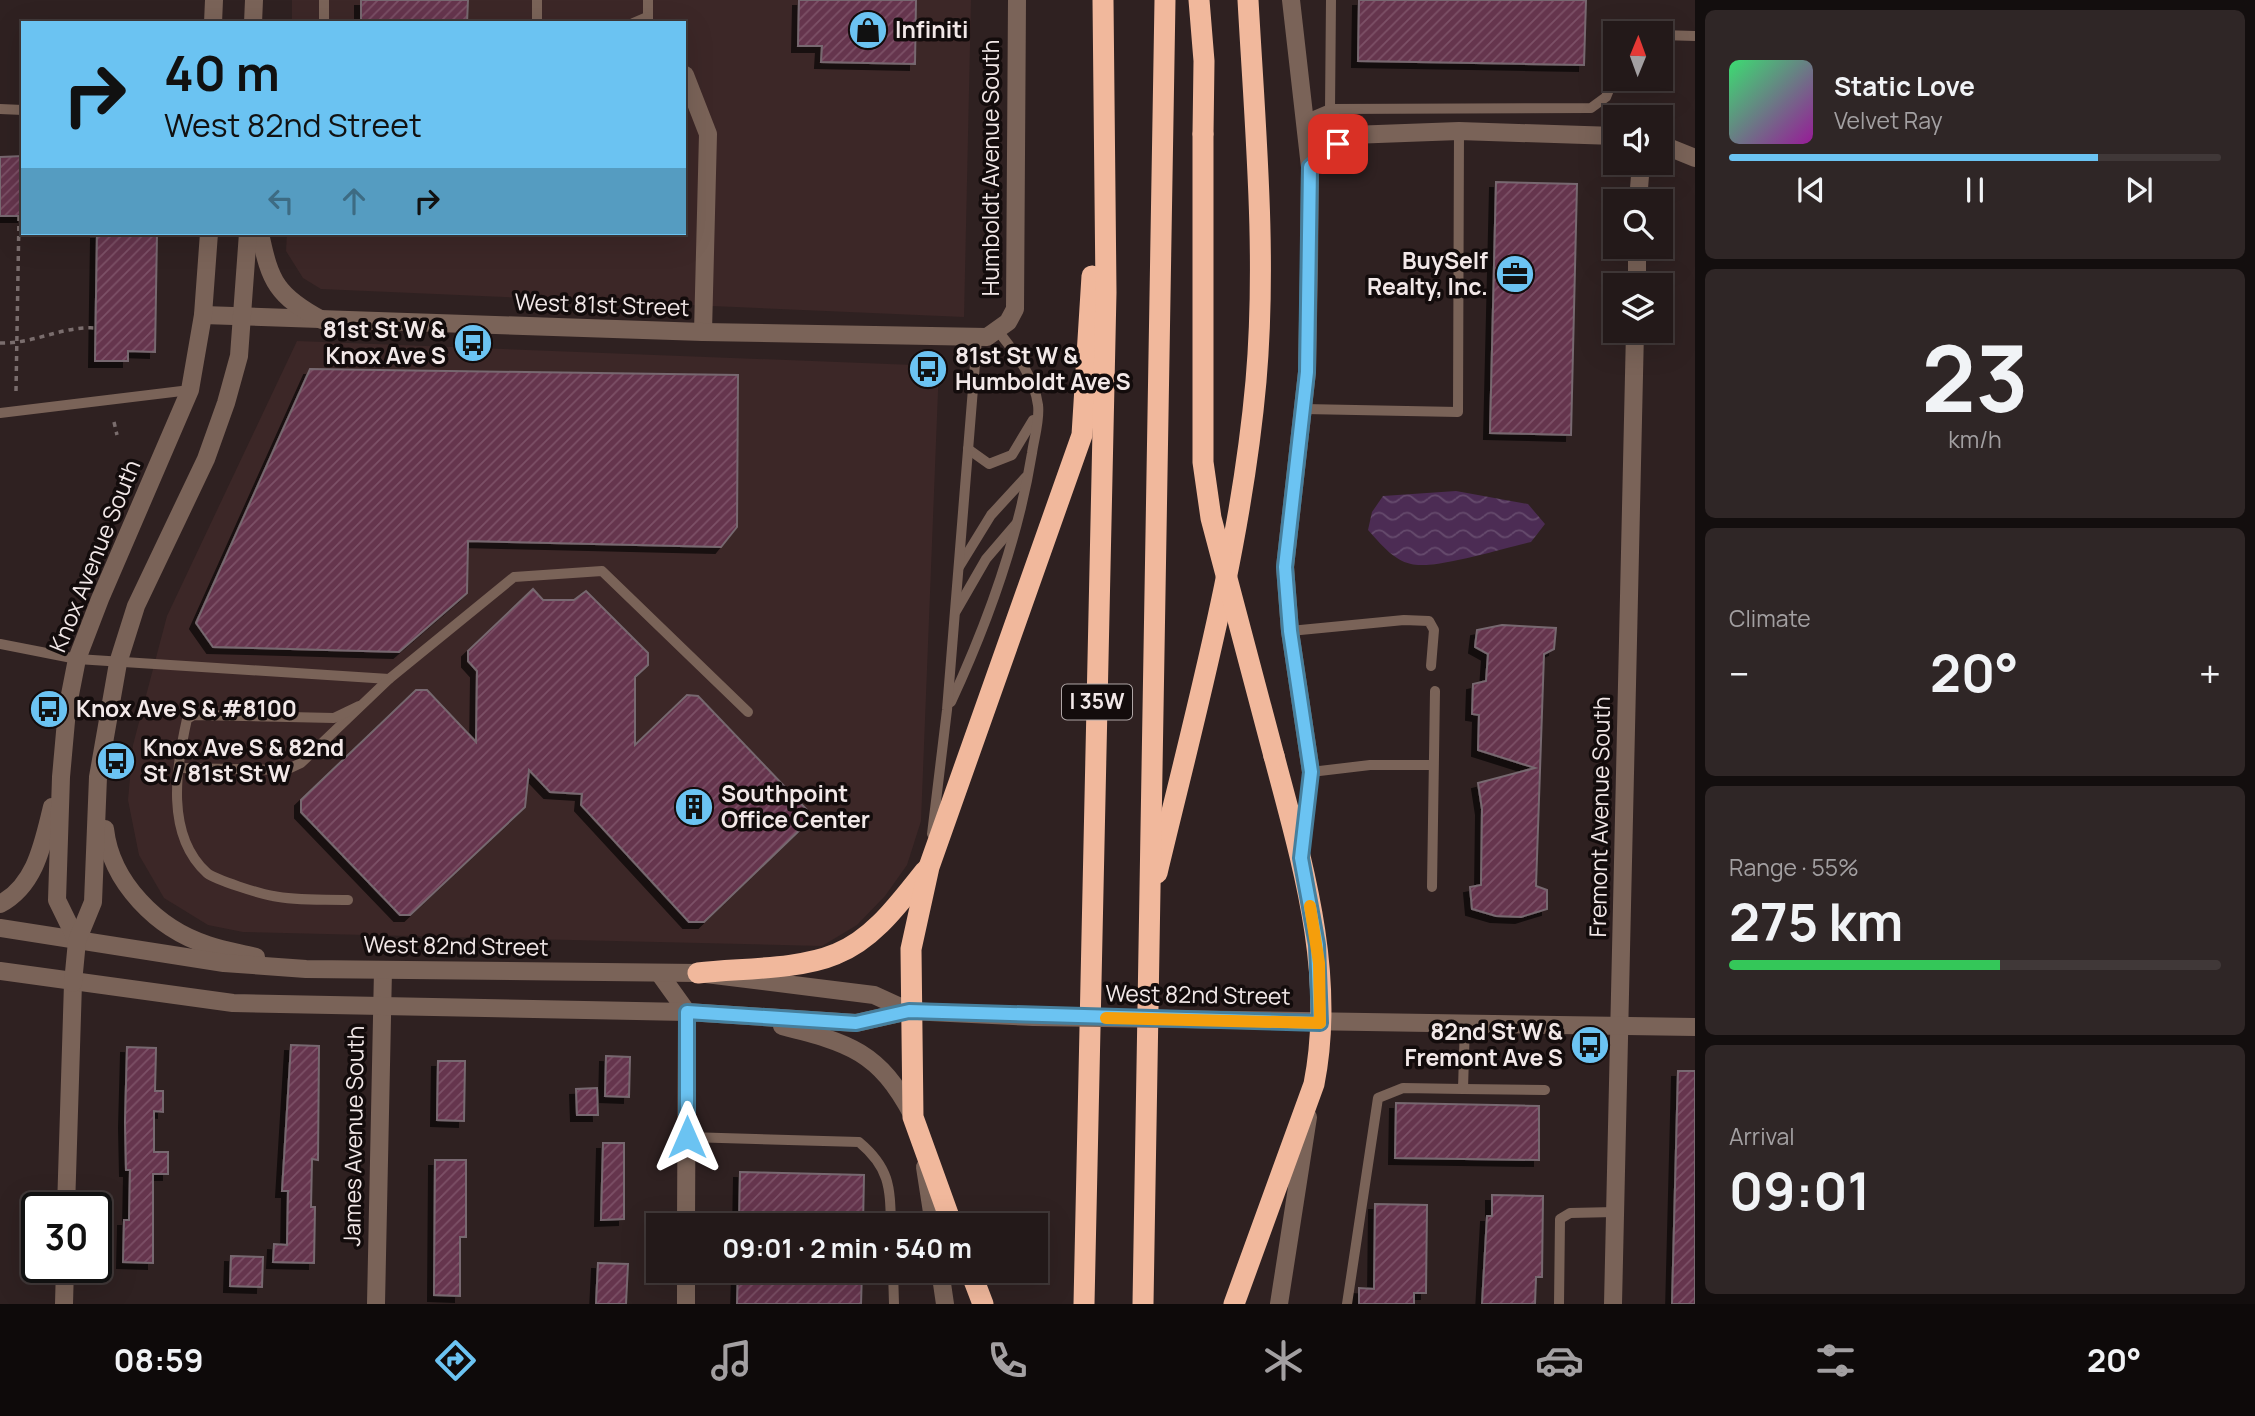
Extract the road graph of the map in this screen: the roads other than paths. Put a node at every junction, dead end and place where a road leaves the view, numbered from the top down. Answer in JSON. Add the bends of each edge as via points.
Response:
{"nodes":[{"id":1,"x":214,"y":0,"type":"edge"},
{"id":2,"x":254,"y":0,"type":"edge"},
{"id":3,"x":324,"y":0,"type":"edge"},
{"id":4,"x":537,"y":0,"type":"edge"},
{"id":5,"x":648,"y":0,"type":"edge"},
{"id":6,"x":1017,"y":0,"type":"edge"},
{"id":7,"x":1103,"y":0,"type":"edge"},
{"id":8,"x":1165,"y":0,"type":"edge"},
{"id":9,"x":1199,"y":0,"type":"edge"},
{"id":10,"x":1248,"y":0,"type":"edge"},
{"id":11,"x":1290,"y":0,"type":"edge"},
{"id":12,"x":1331,"y":0,"type":"edge"},
{"id":13,"x":648,"y":20,"type":"edge"},
{"id":14,"x":213,"y":21,"type":"edge"},
{"id":15,"x":253,"y":21,"type":"edge"},
{"id":16,"x":324,"y":21,"type":"edge"},
{"id":17,"x":537,"y":21,"type":"edge"},
{"id":18,"x":1673,"y":35,"type":"edge"},
{"id":19,"x":1695,"y":36,"type":"edge"},
{"id":20,"x":686,"y":77,"type":"edge"},
{"id":21,"x":1608,"y":91,"type":"edge"},
{"id":22,"x":1104,"y":100,"type":"junction"},
{"id":23,"x":0,"y":109,"type":"edge"},
{"id":24,"x":1330,"y":109,"type":"junction"},
{"id":25,"x":21,"y":110,"type":"edge"},
{"id":26,"x":1304,"y":120,"type":"junction"},
{"id":27,"x":1459,"y":131,"type":"junction"},
{"id":28,"x":1603,"y":136,"type":"edge"},
{"id":29,"x":1673,"y":149,"type":"edge"},
{"id":30,"x":1695,"y":158,"type":"edge"},
{"id":31,"x":1310,"y":167,"type":"junction"},
{"id":32,"x":209,"y":235,"type":"edge"},
{"id":33,"x":248,"y":235,"type":"edge"},
{"id":34,"x":261,"y":235,"type":"edge"},
{"id":35,"x":204,"y":315,"type":"junction"},
{"id":36,"x":243,"y":317,"type":"junction"},
{"id":37,"x":322,"y":320,"type":"junction"},
{"id":38,"x":998,"y":331,"type":"junction"},
{"id":39,"x":703,"y":332,"type":"junction"},
{"id":40,"x":977,"y":339,"type":"junction"},
{"id":41,"x":1635,"y":343,"type":"edge"},
{"id":42,"x":190,"y":390,"type":"junction"},
{"id":43,"x":1038,"y":408,"type":"junction"},
{"id":44,"x":1304,"y":409,"type":"junction"},
{"id":45,"x":0,"y":413,"type":"edge"},
{"id":46,"x":968,"y":449,"type":"junction"},
{"id":47,"x":1028,"y":475,"type":"junction"},
{"id":48,"x":1017,"y":522,"type":"junction"},
{"id":49,"x":958,"y":569,"type":"junction"},
{"id":50,"x":954,"y":614,"type":"junction"},
{"id":51,"x":1290,"y":631,"type":"junction"},
{"id":52,"x":0,"y":645,"type":"edge"},
{"id":53,"x":77,"y":659,"type":"junction"},
{"id":54,"x":118,"y":663,"type":"junction"},
{"id":55,"x":1431,"y":666,"type":"dead end"},
{"id":56,"x":389,"y":680,"type":"junction"},
{"id":57,"x":1435,"y":691,"type":"dead end"},
{"id":58,"x":359,"y":706,"type":"junction"},
{"id":59,"x":947,"y":710,"type":"junction"},
{"id":60,"x":748,"y":712,"type":"dead end"},
{"id":61,"x":1433,"y":765,"type":"junction"},
{"id":62,"x":180,"y":768,"type":"junction"},
{"id":63,"x":1311,"y":772,"type":"junction"},
{"id":64,"x":61,"y":777,"type":"junction"},
{"id":65,"x":98,"y":777,"type":"junction"},
{"id":66,"x":1301,"y":858,"type":"junction"},
{"id":67,"x":929,"y":867,"type":"junction"},
{"id":68,"x":1432,"y":887,"type":"dead end"},
{"id":69,"x":348,"y":900,"type":"dead end"},
{"id":70,"x":0,"y":904,"type":"edge"},
{"id":71,"x":1148,"y":913,"type":"junction"},
{"id":72,"x":0,"y":928,"type":"edge"},
{"id":73,"x":77,"y":941,"type":"junction"},
{"id":74,"x":306,"y":969,"type":"junction"},
{"id":75,"x":383,"y":970,"type":"junction"},
{"id":76,"x":0,"y":971,"type":"edge"},
{"id":77,"x":659,"y":973,"type":"junction"},
{"id":78,"x":698,"y":973,"type":"junction"},
{"id":79,"x":72,"y":983,"type":"junction"},
{"id":80,"x":380,"y":1007,"type":"junction"},
{"id":81,"x":909,"y":1011,"type":"junction"},
{"id":82,"x":687,"y":1012,"type":"junction"},
{"id":83,"x":738,"y":1015,"type":"junction"},
{"id":84,"x":1465,"y":1022,"type":"junction"},
{"id":85,"x":1320,"y":1023,"type":"junction"},
{"id":86,"x":1619,"y":1025,"type":"junction"},
{"id":87,"x":1695,"y":1027,"type":"edge"},
{"id":88,"x":1314,"y":1084,"type":"junction"},
{"id":89,"x":1463,"y":1090,"type":"junction"},
{"id":90,"x":1545,"y":1090,"type":"dead end"},
{"id":91,"x":913,"y":1116,"type":"junction"},
{"id":92,"x":687,"y":1137,"type":"junction"},
{"id":93,"x":923,"y":1150,"type":"junction"},
{"id":94,"x":66,"y":1192,"type":"edge"},
{"id":95,"x":1615,"y":1212,"type":"junction"},
{"id":96,"x":686,"y":1213,"type":"edge"},
{"id":97,"x":891,"y":1213,"type":"edge"},
{"id":98,"x":932,"y":1213,"type":"edge"},
{"id":99,"x":947,"y":1213,"type":"edge"},
{"id":100,"x":65,"y":1283,"type":"edge"},
{"id":101,"x":686,"y":1283,"type":"edge"},
{"id":102,"x":893,"y":1283,"type":"edge"},
{"id":103,"x":942,"y":1283,"type":"edge"},
{"id":104,"x":975,"y":1283,"type":"edge"},
{"id":105,"x":64,"y":1304,"type":"edge"},
{"id":106,"x":376,"y":1304,"type":"edge"},
{"id":107,"x":686,"y":1304,"type":"edge"},
{"id":108,"x":894,"y":1304,"type":"edge"},
{"id":109,"x":945,"y":1304,"type":"edge"},
{"id":110,"x":983,"y":1304,"type":"edge"},
{"id":111,"x":1084,"y":1304,"type":"edge"},
{"id":112,"x":1143,"y":1304,"type":"edge"},
{"id":113,"x":1234,"y":1304,"type":"edge"},
{"id":114,"x":1279,"y":1304,"type":"edge"},
{"id":115,"x":1347,"y":1304,"type":"edge"},
{"id":116,"x":1559,"y":1304,"type":"edge"},
{"id":117,"x":1613,"y":1304,"type":"edge"}],
"edges":[{"from":1,"to":14,"type":"street"},
{"from":2,"to":15,"type":"street"},
{"from":3,"to":16,"type":"lane"},
{"from":4,"to":17,"type":"lane"},
{"from":5,"to":13,"type":"lane"},
{"from":6,"to":38,"type":"street","name":"Humboldt Avenue South","via":[[1015,309]]},
{"from":7,"to":22,"type":"highway","number":"I 35W"},
{"from":8,"to":71,"type":"highway","number":"I 35W"},
{"from":9,"to":66,"type":"highway","bridge":true,"via":[[1203,461],[1211,518]]},
{"from":10,"to":71,"type":"highway","via":[[1258,171],[1256,379],[1245,476],[1218,629]]},
{"from":11,"to":26,"type":"street"},
{"from":12,"to":24,"type":"lane"},
{"from":18,"to":19,"type":"lane"},
{"from":20,"to":39,"type":"street","via":[[708,134]]},
{"from":21,"to":24,"type":"lane","via":[[1591,108]]},
{"from":22,"to":67,"type":"highway","via":[[1082,435]]},
{"from":22,"to":111,"type":"highway","number":"I 35W","via":[[1106,292]]},
{"from":23,"to":25,"type":"lane"},
{"from":24,"to":26,"type":"lane"},
{"from":26,"to":31,"type":"street"},
{"from":27,"to":28,"type":"street"},
{"from":27,"to":31,"type":"street","via":[[1351,135]]},
{"from":27,"to":44,"type":"lane","via":[[1458,412]]},
{"from":29,"to":30,"type":"street"},
{"from":31,"to":44,"type":"street"},
{"from":32,"to":35,"type":"street","name":"Knox Avenue South"},
{"from":33,"to":36,"type":"street"},
{"from":34,"to":37,"type":"street","via":[[273,282],[295,305]]},
{"from":35,"to":36,"type":"street","name":"West 81st Street"},
{"from":35,"to":42,"type":"street","name":"Knox Avenue South"},
{"from":36,"to":37,"type":"street","name":"West 81st Street"},
{"from":36,"to":54,"type":"street","via":[[239,356],[210,447],[136,606]]},
{"from":37,"to":39,"type":"street","name":"West 81st Street"},
{"from":38,"to":40,"type":"street","name":"West 81st Street"},
{"from":38,"to":43,"type":"lane","via":[[1033,384]]},
{"from":39,"to":40,"type":"street","name":"West 81st Street"},
{"from":40,"to":46,"type":"lane"},
{"from":41,"to":86,"type":"street","name":"Fremont Avenue South"},
{"from":42,"to":45,"type":"lane"},
{"from":42,"to":53,"type":"street","name":"Knox Avenue South"},
{"from":43,"to":46,"type":"lane","via":[[1012,455],[989,464]]},
{"from":43,"to":47,"type":"lane"},
{"from":44,"to":51,"type":"street","via":[[1285,567]]},
{"from":46,"to":49,"type":"lane"},
{"from":47,"to":48,"type":"lane"},
{"from":47,"to":49,"type":"lane","via":[[992,515]]},
{"from":48,"to":50,"type":"lane","via":[[986,559]]},
{"from":48,"to":59,"type":"lane","via":[[978,645]]},
{"from":49,"to":50,"type":"lane"},
{"from":50,"to":59,"type":"lane"},
{"from":51,"to":55,"type":"lane","via":[[1429,621],[1434,630]]},
{"from":51,"to":63,"type":"street"},
{"from":52,"to":53,"type":"lane"},
{"from":53,"to":54,"type":"lane"},
{"from":53,"to":64,"type":"street","name":"Knox Avenue South"},
{"from":54,"to":56,"type":"lane"},
{"from":54,"to":65,"type":"street"},
{"from":56,"to":58,"type":"lane"},
{"from":56,"to":60,"type":"lane","via":[[514,577],[602,571]]},
{"from":57,"to":61,"type":"lane"},
{"from":58,"to":62,"type":"lane","via":[[300,763],[286,770]]},
{"from":58,"to":62,"type":"lane","via":[[334,718],[194,715],[187,719]]},
{"from":59,"to":67,"type":"lane"},
{"from":61,"to":63,"type":"lane","via":[[1370,765]]},
{"from":61,"to":68,"type":"lane"},
{"from":62,"to":69,"type":"lane","via":[[177,810],[184,841],[208,874],[274,897]]},
{"from":63,"to":66,"type":"lane"},
{"from":64,"to":70,"type":"street","via":[[39,857],[21,889]]},
{"from":64,"to":73,"type":"street","name":"Knox Avenue South","via":[[57,900]]},
{"from":65,"to":73,"type":"street","via":[[93,902]]},
{"from":65,"to":74,"type":"street","via":[[108,853],[132,893],[149,910],[206,945]]},
{"from":66,"to":85,"type":"highway","via":[[1317,945]]},
{"from":67,"to":78,"type":"highway","via":[[888,916],[838,954],[815,961]]},
{"from":67,"to":81,"type":"highway","via":[[911,949]]},
{"from":71,"to":112,"type":"highway","number":"I 35W"},
{"from":72,"to":73,"type":"street","name":"West 82nd Street"},
{"from":73,"to":74,"type":"street","name":"West 82nd Street","via":[[224,963]]},
{"from":73,"to":79,"type":"street"},
{"from":74,"to":75,"type":"street","name":"West 82nd Street"},
{"from":75,"to":77,"type":"street","name":"West 82nd Street"},
{"from":75,"to":80,"type":"street","name":"James Avenue South"},
{"from":76,"to":79,"type":"street","name":"West 82nd Street"},
{"from":77,"to":78,"type":"street","name":"West 82nd Street"},
{"from":77,"to":82,"type":"street"},
{"from":78,"to":81,"type":"street","name":"West 82nd Street","via":[[874,995]]},
{"from":79,"to":80,"type":"street","name":"West 82nd Street","via":[[233,1003]]},
{"from":79,"to":94,"type":"street"},
{"from":80,"to":82,"type":"street","name":"West 82nd Street"},
{"from":80,"to":106,"type":"street","name":"James Avenue South"},
{"from":81,"to":83,"type":"street","name":"West 82nd Street","via":[[856,1023]]},
{"from":81,"to":85,"type":"street","name":"West 82nd Street","bridge":true},
{"from":81,"to":91,"type":"highway"},
{"from":82,"to":83,"type":"street","name":"West 82nd Street"},
{"from":82,"to":92,"type":"street"},
{"from":83,"to":91,"type":"street","via":[[854,1047],[897,1085]]},
{"from":84,"to":85,"type":"street","name":"West 82nd Street"},
{"from":84,"to":86,"type":"street","name":"West 82nd Street"},
{"from":84,"to":89,"type":"lane"},
{"from":85,"to":88,"type":"highway"},
{"from":86,"to":87,"type":"street","name":"West 82nd Street"},
{"from":86,"to":95,"type":"street","name":"Fremont Avenue South"},
{"from":88,"to":113,"type":"highway"},
{"from":88,"to":114,"type":"street"},
{"from":89,"to":90,"type":"lane"},
{"from":89,"to":115,"type":"lane","via":[[1403,1088],[1378,1098]]},
{"from":91,"to":93,"type":"highway"},
{"from":92,"to":96,"type":"street"},
{"from":92,"to":97,"type":"lane","via":[[859,1142],[877,1157],[890,1185]]},
{"from":93,"to":98,"type":"street"},
{"from":93,"to":99,"type":"highway"},
{"from":95,"to":116,"type":"lane","via":[[1570,1213],[1560,1219]]},
{"from":95,"to":117,"type":"street","name":"Fremont Avenue South"},
{"from":100,"to":105,"type":"street"},
{"from":101,"to":107,"type":"street"},
{"from":102,"to":108,"type":"lane"},
{"from":103,"to":109,"type":"street"},
{"from":104,"to":110,"type":"highway"}]}
